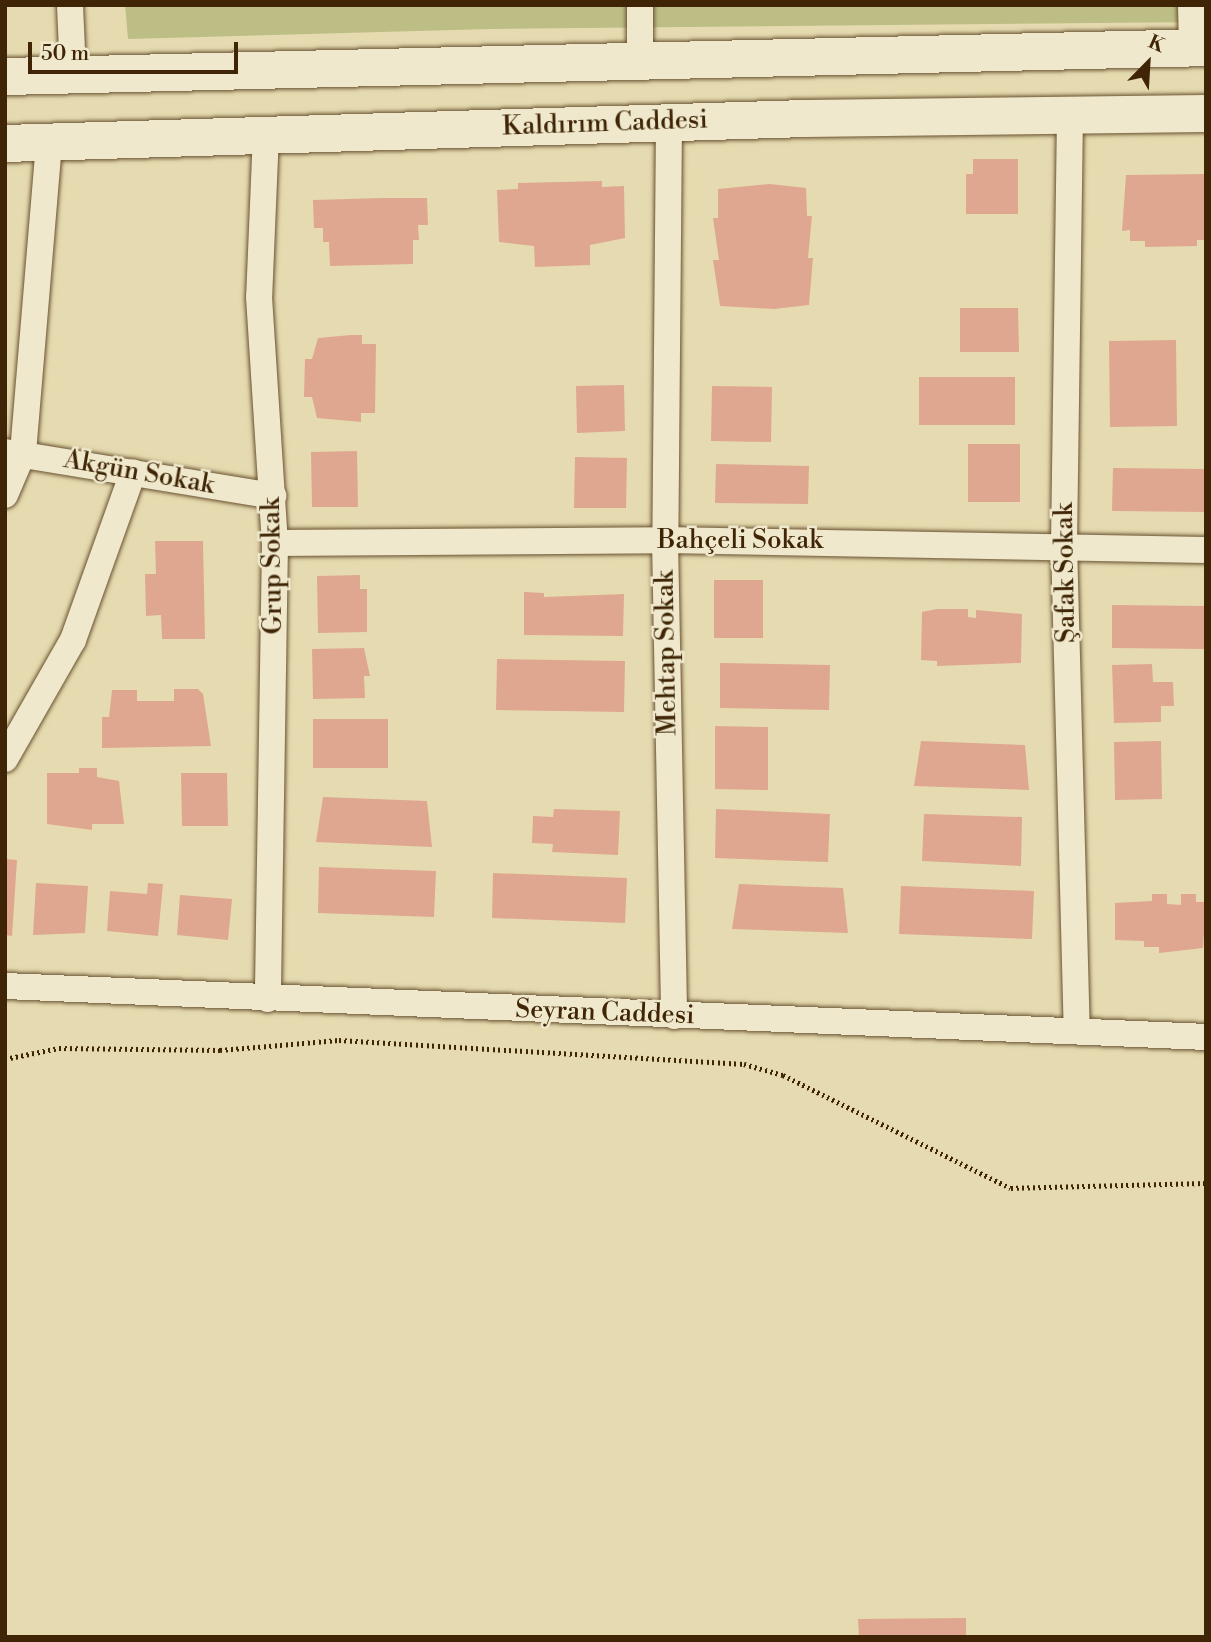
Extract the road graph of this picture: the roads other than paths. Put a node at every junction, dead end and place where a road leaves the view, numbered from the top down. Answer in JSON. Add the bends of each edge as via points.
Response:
{"nodes":[{"id":1,"x":70,"y":5,"type":"edge"},
{"id":2,"x":640,"y":5,"type":"edge"},
{"id":3,"x":1191,"y":5,"type":"edge"},
{"id":4,"x":1199,"y":47,"type":"edge"},
{"id":5,"x":640,"y":61,"type":"junction"},
{"id":6,"x":73,"y":75,"type":"junction"},
{"id":7,"x":5,"y":76,"type":"edge"},
{"id":8,"x":1206,"y":113,"type":"edge"},
{"id":9,"x":1070,"y":115,"type":"junction"},
{"id":10,"x":669,"y":122,"type":"junction"},
{"id":11,"x":267,"y":133,"type":"junction"},
{"id":12,"x":49,"y":142,"type":"junction"},
{"id":13,"x":5,"y":144,"type":"edge"},
{"id":14,"x":14,"y":452,"type":"edge"},
{"id":15,"x":133,"y":472,"type":"junction"},
{"id":16,"x":5,"y":495,"type":"edge"},
{"id":17,"x":273,"y":496,"type":"junction"},
{"id":18,"x":665,"y":540,"type":"junction"},
{"id":19,"x":275,"y":543,"type":"junction"},
{"id":20,"x":1065,"y":544,"type":"junction"},
{"id":21,"x":1206,"y":550,"type":"edge"},
{"id":22,"x":5,"y":759,"type":"edge"},
{"id":23,"x":5,"y":986,"type":"edge"},
{"id":24,"x":268,"y":999,"type":"junction"},
{"id":25,"x":674,"y":1016,"type":"junction"},
{"id":26,"x":1077,"y":1031,"type":"junction"},
{"id":27,"x":1206,"y":1037,"type":"edge"}],
"edges":[{"from":1,"to":6,"type":"street"},
{"from":2,"to":5,"type":"street"},
{"from":3,"to":4,"type":"street"},
{"from":4,"to":5,"type":"street"},
{"from":5,"to":6,"type":"street"},
{"from":6,"to":7,"type":"street"},
{"from":8,"to":9,"type":"street","name":"Kaldırım Caddesi"},
{"from":9,"to":10,"type":"street","name":"Kaldırım Caddesi"},
{"from":9,"to":20,"type":"street","name":"Şafak Sokak"},
{"from":10,"to":11,"type":"street","name":"Kaldırım Caddesi"},
{"from":10,"to":18,"type":"street","name":"Mehtap Sokak"},
{"from":11,"to":12,"type":"street","name":"Kaldırım Caddesi"},
{"from":11,"to":17,"type":"street","name":"Grup Sokak","via":[[259,297]]},
{"from":12,"to":13,"type":"street","name":"Kaldırım Caddesi"},
{"from":12,"to":14,"type":"street"},
{"from":14,"to":15,"type":"street","name":"Akgün Sokak"},
{"from":14,"to":16,"type":"street"},
{"from":15,"to":17,"type":"street","name":"Akgün Sokak"},
{"from":15,"to":22,"type":"street","via":[[78,628]]},
{"from":17,"to":19,"type":"street","name":"Grup Sokak"},
{"from":18,"to":19,"type":"street","name":"Bahçeli Sokak"},
{"from":18,"to":20,"type":"street","name":"Bahçeli Sokak"},
{"from":18,"to":25,"type":"street","name":"Mehtap Sokak"},
{"from":19,"to":24,"type":"street","name":"Grup Sokak"},
{"from":20,"to":21,"type":"street","name":"Bahçeli Sokak"},
{"from":20,"to":26,"type":"street","name":"Şafak Sokak"},
{"from":23,"to":24,"type":"street","name":"Seyran Caddesi"},
{"from":24,"to":25,"type":"street","name":"Seyran Caddesi"},
{"from":25,"to":26,"type":"street","name":"Seyran Caddesi"},
{"from":26,"to":27,"type":"street","name":"Seyran Caddesi"}]}
